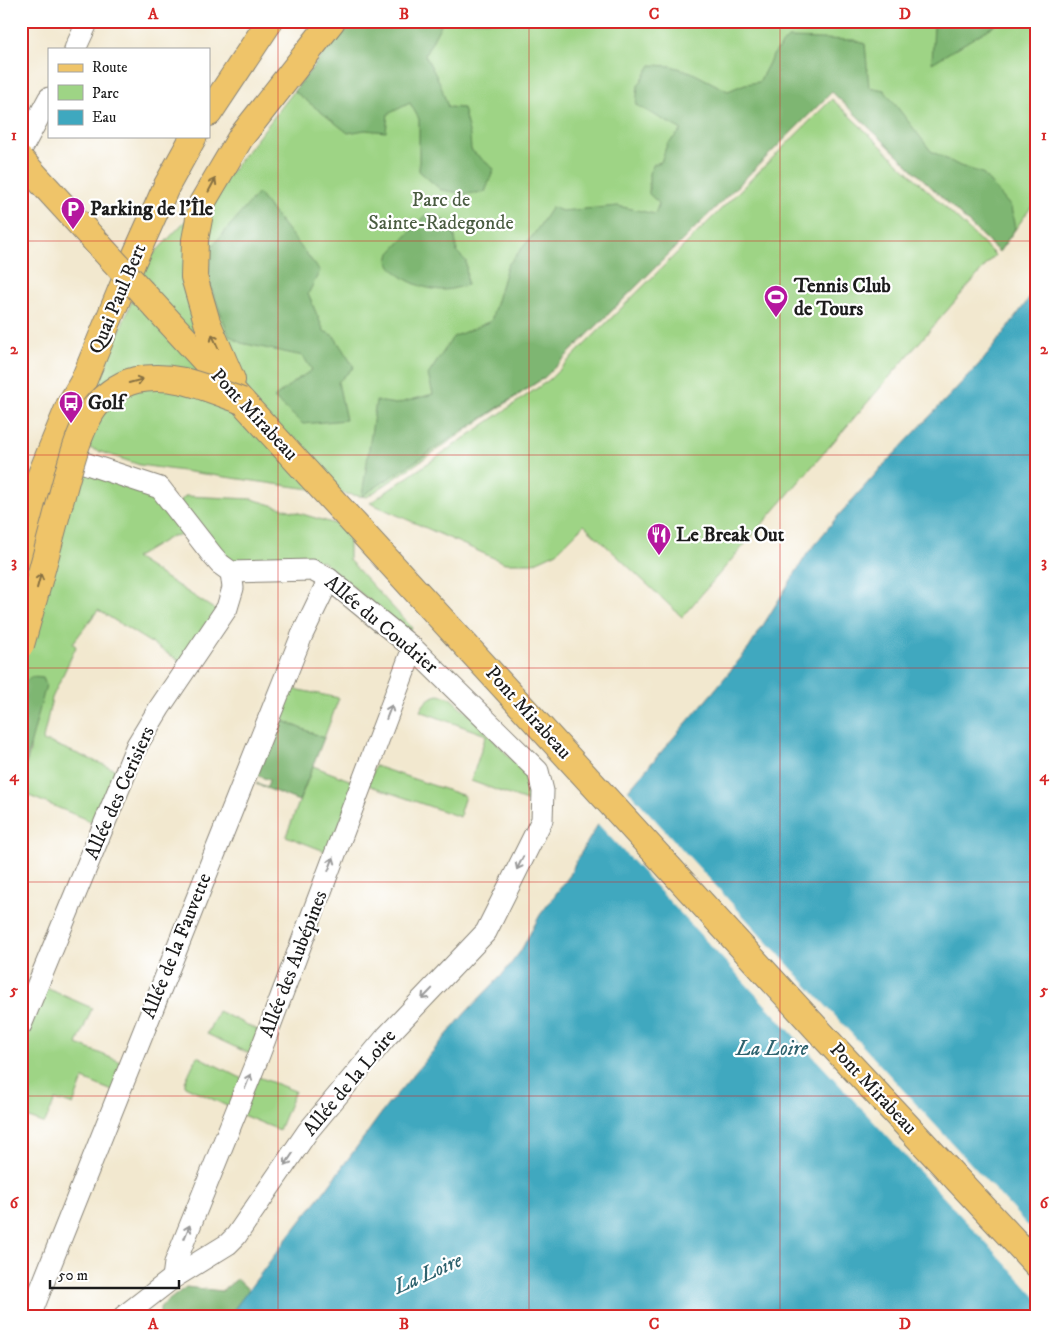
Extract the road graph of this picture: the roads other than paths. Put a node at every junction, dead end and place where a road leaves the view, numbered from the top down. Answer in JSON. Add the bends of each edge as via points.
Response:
{"nodes":[{"id":1,"x":88,"y":21,"type":"edge"},
{"id":2,"x":270,"y":21,"type":"edge"},
{"id":3,"x":332,"y":21,"type":"edge"},
{"id":4,"x":75,"y":48,"type":"edge"},
{"id":5,"x":48,"y":100,"type":"edge"},
{"id":6,"x":210,"y":111,"type":"edge"},
{"id":7,"x":193,"y":138,"type":"edge"},
{"id":8,"x":21,"y":150,"type":"edge"},
{"id":9,"x":21,"y":160,"type":"edge"},
{"id":10,"x":242,"y":401,"type":"junction"},
{"id":11,"x":55,"y":454,"type":"junction"},
{"id":12,"x":21,"y":523,"type":"edge"},
{"id":13,"x":231,"y":572,"type":"junction"},
{"id":14,"x":21,"y":575,"type":"edge"},
{"id":15,"x":329,"y":579,"type":"junction"},
{"id":16,"x":21,"y":645,"type":"edge"},
{"id":17,"x":413,"y":648,"type":"junction"},
{"id":18,"x":542,"y":820,"type":"joint"},
{"id":19,"x":21,"y":1025,"type":"edge"},
{"id":20,"x":1037,"y":1265,"type":"edge"},
{"id":21,"x":173,"y":1278,"type":"junction"},
{"id":22,"x":30,"y":1316,"type":"edge"},
{"id":23,"x":124,"y":1316,"type":"edge"}],
"edges":[{"from":1,"to":4,"type":"street"},
{"from":2,"to":6,"type":"main road"},
{"from":10,"to":3,"type":"main road","one_way":true,"via":[[207,322],[194,277],[195,240],[202,203],[241,137]]},
{"from":5,"to":8,"type":"street"},
{"from":7,"to":11,"type":"main road","name":"Quai Paul Bert","via":[[167,185],[83,382],[69,406]]},
{"from":9,"to":10,"type":"main road","name":"Pont Mirabeau","bridge":true},
{"from":16,"to":10,"type":"main road","one_way":true,"bridge":true,"via":[[83,428],[112,390],[134,380],[164,377],[193,383]]},
{"from":10,"to":20,"type":"main road","name":"Pont Mirabeau"},
{"from":11,"to":12,"type":"main road","name":"Quai Paul Bert"},
{"from":11,"to":13,"type":"street","via":[[160,488],[213,556]]},
{"from":11,"to":14,"type":"main road","name":"Quai Paul Bert"},
{"from":13,"to":15,"type":"street","name":"Allée du Coudrier","via":[[312,570]]},
{"from":13,"to":19,"type":"street","name":"Allée des Cerisiers","via":[[232,588],[227,608],[137,745]]},
{"from":15,"to":17,"type":"street","name":"Allée du Coudrier"},
{"from":15,"to":22,"type":"street","name":"Allée de la Fauvette","via":[[302,635]]},
{"from":17,"to":18,"type":"street","name":"Allée du Coudrier","via":[[538,771],[543,790]]},
{"from":21,"to":17,"type":"street","name":"Allée des Aubépines","one_way":true,"via":[[175,1263],[259,1055]]},
{"from":18,"to":21,"type":"street","name":"Allée de la Loire","one_way":true,"via":[[486,932],[387,1036],[308,1132],[236,1236]]},
{"from":21,"to":23,"type":"street","name":"Allée de la Loire"}]}
